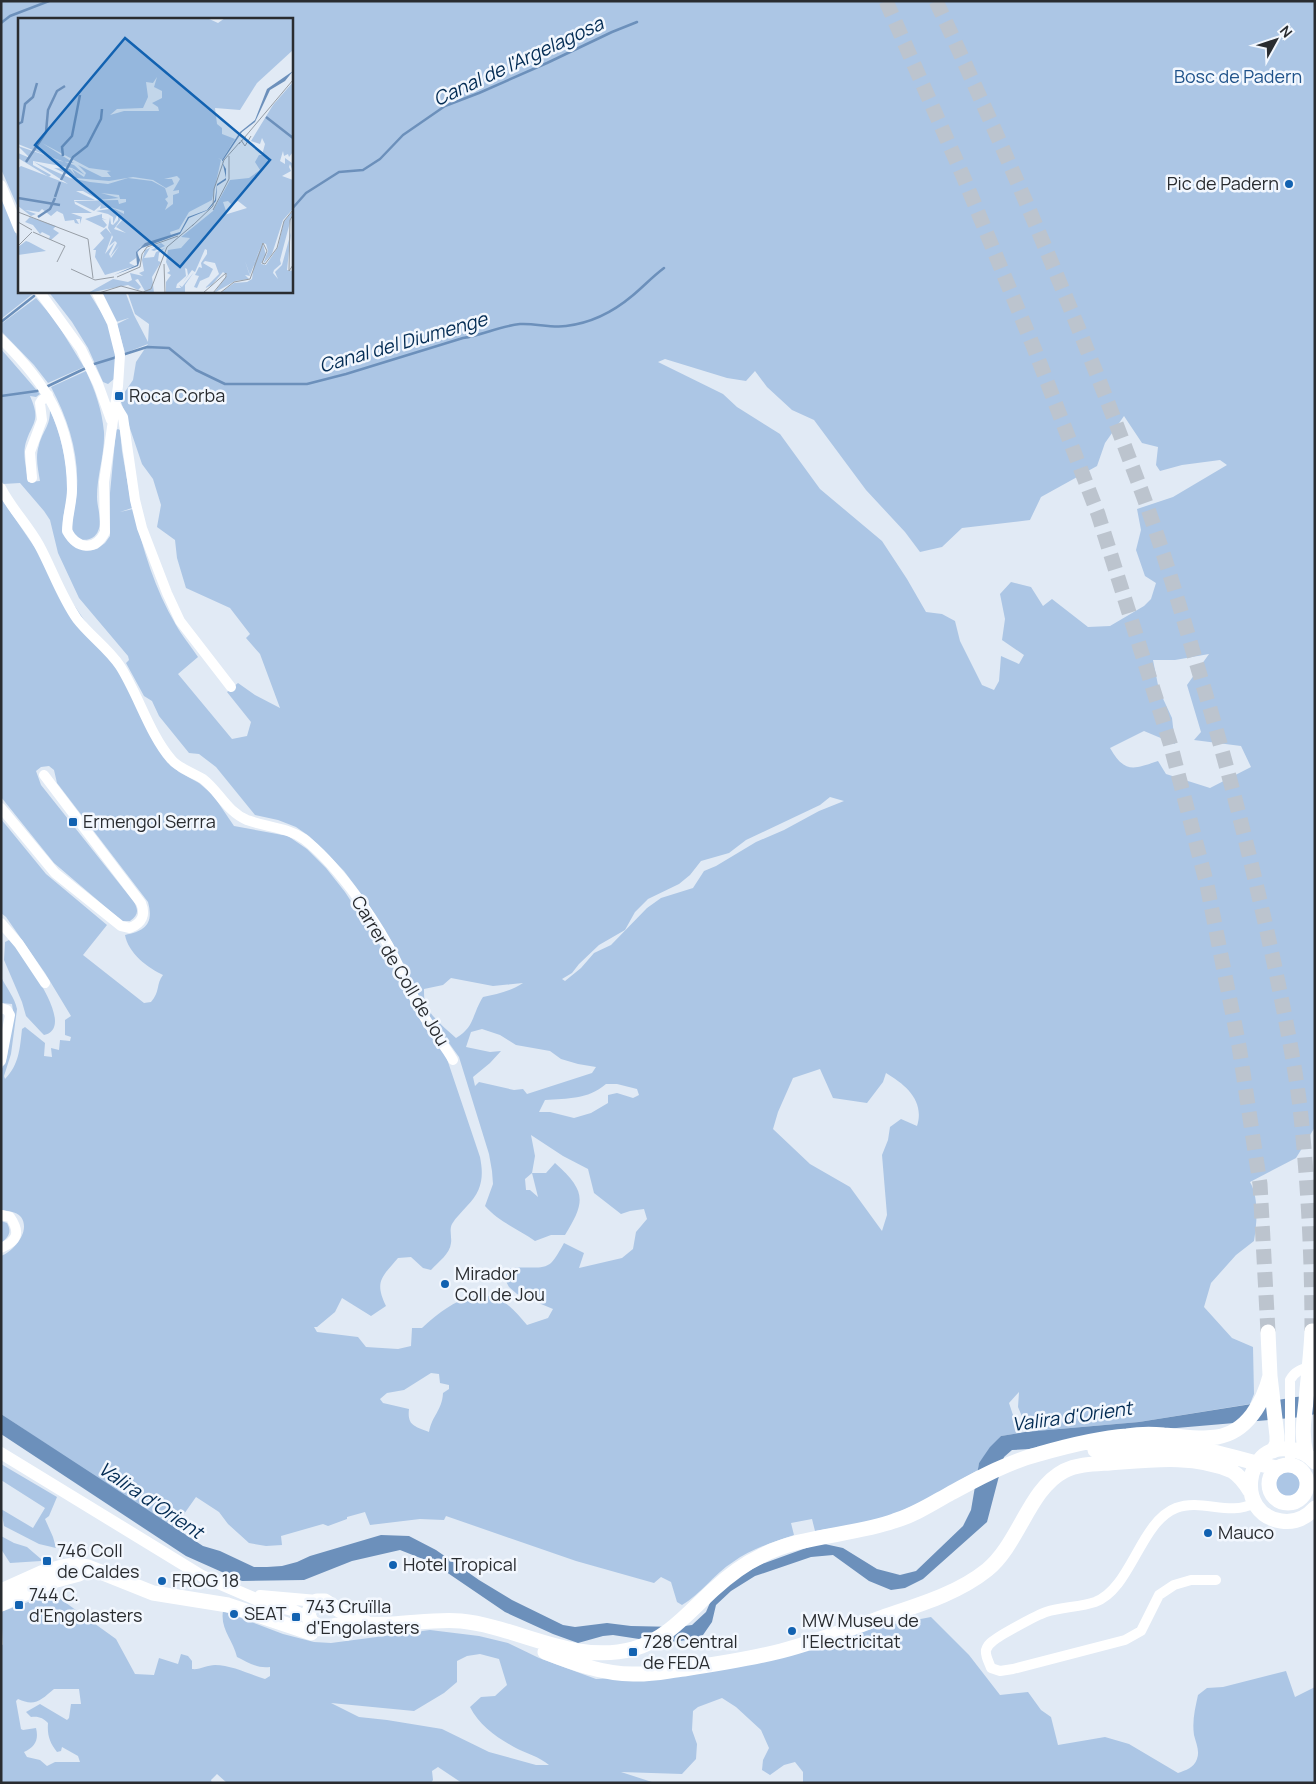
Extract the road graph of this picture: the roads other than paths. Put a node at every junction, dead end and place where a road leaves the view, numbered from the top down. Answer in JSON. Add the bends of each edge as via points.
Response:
{"nodes":[{"id":1,"x":1,"y":185,"type":"edge"},
{"id":2,"x":18,"y":227,"type":"edge"},
{"id":3,"x":40,"y":292,"type":"edge"},
{"id":4,"x":96,"y":292,"type":"edge"},
{"id":5,"x":1,"y":338,"type":"edge"},
{"id":6,"x":98,"y":384,"type":"junction"},
{"id":7,"x":118,"y":386,"type":"junction"},
{"id":8,"x":45,"y":391,"type":"junction"},
{"id":9,"x":115,"y":404,"type":"junction"},
{"id":10,"x":112,"y":424,"type":"junction"},
{"id":11,"x":32,"y":478,"type":"dead end"},
{"id":12,"x":1,"y":488,"type":"edge"},
{"id":13,"x":231,"y":688,"type":"dead end"},
{"id":14,"x":44,"y":775,"type":"dead end"},
{"id":15,"x":1,"y":808,"type":"edge"},
{"id":16,"x":1,"y":923,"type":"edge"},
{"id":17,"x":44,"y":983,"type":"dead end"},
{"id":18,"x":1,"y":1008,"type":"edge"},
{"id":19,"x":453,"y":1060,"type":"dead end"},
{"id":20,"x":1,"y":1061,"type":"edge"},
{"id":21,"x":1,"y":1215,"type":"edge"},
{"id":22,"x":1,"y":1248,"type":"edge"},
{"id":23,"x":1312,"y":1331,"type":"dead end"},
{"id":24,"x":1268,"y":1332,"type":"tunnel mouth"},
{"id":25,"x":1315,"y":1366,"type":"edge"},
{"id":26,"x":1270,"y":1376,"type":"junction"},
{"id":27,"x":1202,"y":1438,"type":"junction"},
{"id":28,"x":1097,"y":1450,"type":"junction"},
{"id":29,"x":1,"y":1453,"type":"edge"},
{"id":30,"x":1269,"y":1453,"type":"junction"},
{"id":31,"x":1312,"y":1455,"type":"edge"},
{"id":32,"x":1022,"y":1459,"type":"junction"},
{"id":33,"x":1243,"y":1460,"type":"junction"},
{"id":34,"x":1283,"y":1467,"type":"junction"},
{"id":35,"x":1310,"y":1475,"type":"edge"},
{"id":36,"x":1269,"y":1482,"type":"junction"},
{"id":37,"x":1309,"y":1494,"type":"edge"},
{"id":38,"x":1252,"y":1497,"type":"junction"},
{"id":39,"x":1315,"y":1508,"type":"edge"},
{"id":40,"x":1216,"y":1580,"type":"dead end"},
{"id":41,"x":120,"y":1581,"type":"junction"},
{"id":42,"x":1,"y":1591,"type":"edge"},
{"id":43,"x":949,"y":1593,"type":"junction"},
{"id":44,"x":252,"y":1596,"type":"junction"},
{"id":45,"x":317,"y":1601,"type":"junction"},
{"id":46,"x":1,"y":1604,"type":"edge"},
{"id":47,"x":333,"y":1607,"type":"junction"},
{"id":48,"x":391,"y":1624,"type":"junction"},
{"id":49,"x":310,"y":1625,"type":"junction"},
{"id":50,"x":374,"y":1625,"type":"junction"},
{"id":51,"x":498,"y":1629,"type":"junction"}],
"edges":[{"from":1,"to":2,"type":"street"},
{"from":3,"to":6,"type":"street","via":[[72,335]]},
{"from":4,"to":7,"type":"street","via":[[112,323],[120,355]]},
{"from":5,"to":8,"type":"street","via":[[22,359]]},
{"from":6,"to":7,"type":"street"},
{"from":6,"to":10,"type":"street"},
{"from":7,"to":9,"type":"street"},
{"from":8,"to":10,"type":"street","via":[[54,405],[66,440],[71,470],[68,531],[76,544],[83,546],[97,542],[105,532],[104,482]]},
{"from":8,"to":11,"type":"street","via":[[40,403],[42,420],[30,452]]},
{"from":9,"to":10,"type":"street"},
{"from":9,"to":13,"type":"street","via":[[123,417],[142,528],[168,593],[180,621]]},
{"from":12,"to":19,"type":"street","name":"Carrer de Coll de Jou","via":[[38,544],[70,607],[125,674],[172,760],[204,780],[239,816],[295,834],[328,862],[352,890],[382,936],[424,1016]]},
{"from":14,"to":15,"type":"street","via":[[141,903],[144,915],[140,923],[130,928],[121,926],[62,879]]},
{"from":16,"to":17,"type":"street","via":[[20,944]]},
{"from":18,"to":20,"type":"street","via":[[10,1015]]},
{"from":21,"to":22,"type":"street","via":[[15,1224],[16,1233],[12,1243]]},
{"from":23,"to":31,"type":"highway","via":[[1302,1426],[1302,1438]]},
{"from":24,"to":26,"type":"highway"},
{"from":25,"to":34,"type":"street","via":[[1300,1370],[1290,1380],[1289,1424]]},
{"from":26,"to":27,"type":"highway","via":[[1266,1394],[1250,1418],[1229,1434]]},
{"from":26,"to":30,"type":"highway","via":[[1277,1443]]},
{"from":27,"to":30,"type":"highway","via":[[1252,1454]]},
{"from":27,"to":32,"type":"highway","via":[[1144,1435],[1107,1438]]},
{"from":28,"to":32,"type":"highway"},
{"from":28,"to":33,"type":"highway","via":[[1180,1447]]},
{"from":28,"to":43,"type":"highway","via":[[1053,1470],[1030,1495],[990,1558]]},
{"from":29,"to":44,"type":"main road","via":[[202,1576]]},
{"from":30,"to":31,"type":"highway","via":[[1284,1448]]},
{"from":30,"to":38,"type":"highway","via":[[1257,1462],[1252,1471]]},
{"from":32,"to":51,"type":"highway","via":[[897,1521],[793,1543],[761,1555],[733,1573],[676,1625],[633,1649],[612,1653],[560,1648]]},
{"from":33,"to":34,"type":"highway"},
{"from":33,"to":36,"type":"highway"},
{"from":34,"to":35,"type":"highway","via":[[1299,1468]]},
{"from":34,"to":36,"type":"highway","via":[[1270,1476]]},
{"from":35,"to":37,"type":"highway"},
{"from":36,"to":37,"type":"highway","via":[[1271,1493],[1282,1502],[1295,1502]]},
{"from":38,"to":39,"type":"highway","via":[[1268,1516],[1286,1522],[1304,1517]]},
{"from":38,"to":40,"type":"street","via":[[1245,1508],[1200,1504],[1171,1511],[1157,1522],[1118,1584],[1108,1594],[1096,1602],[1046,1612],[993,1640],[986,1648],[986,1656],[991,1668],[1013,1670],[1125,1640],[1141,1631],[1159,1596],[1174,1585],[1191,1580]]},
{"from":38,"to":43,"type":"highway","via":[[1234,1472],[1198,1462],[1163,1460],[1070,1468],[1042,1491],[996,1562]]},
{"from":41,"to":42,"type":"highway","via":[[101,1571],[74,1565],[41,1573]]},
{"from":41,"to":46,"type":"highway","via":[[79,1574]]},
{"from":41,"to":49,"type":"highway","via":[[153,1593],[228,1605],[272,1621]]},
{"from":43,"to":51,"type":"highway","via":[[782,1650],[734,1662],[650,1674],[612,1672],[583,1666],[525,1644]]},
{"from":44,"to":45,"type":"main road"},
{"from":44,"to":49,"type":"main road","via":[[292,1610]]},
{"from":45,"to":47,"type":"highway","via":[[327,1601]]},
{"from":45,"to":49,"type":"highway","via":[[309,1608]]},
{"from":47,"to":49,"type":"highway","via":[[334,1619]]},
{"from":47,"to":50,"type":"highway"},
{"from":48,"to":49,"type":"highway","via":[[334,1635],[314,1634]]},
{"from":48,"to":50,"type":"highway"},
{"from":48,"to":51,"type":"highway","via":[[460,1621]]},
{"from":49,"to":50,"type":"highway"}]}
